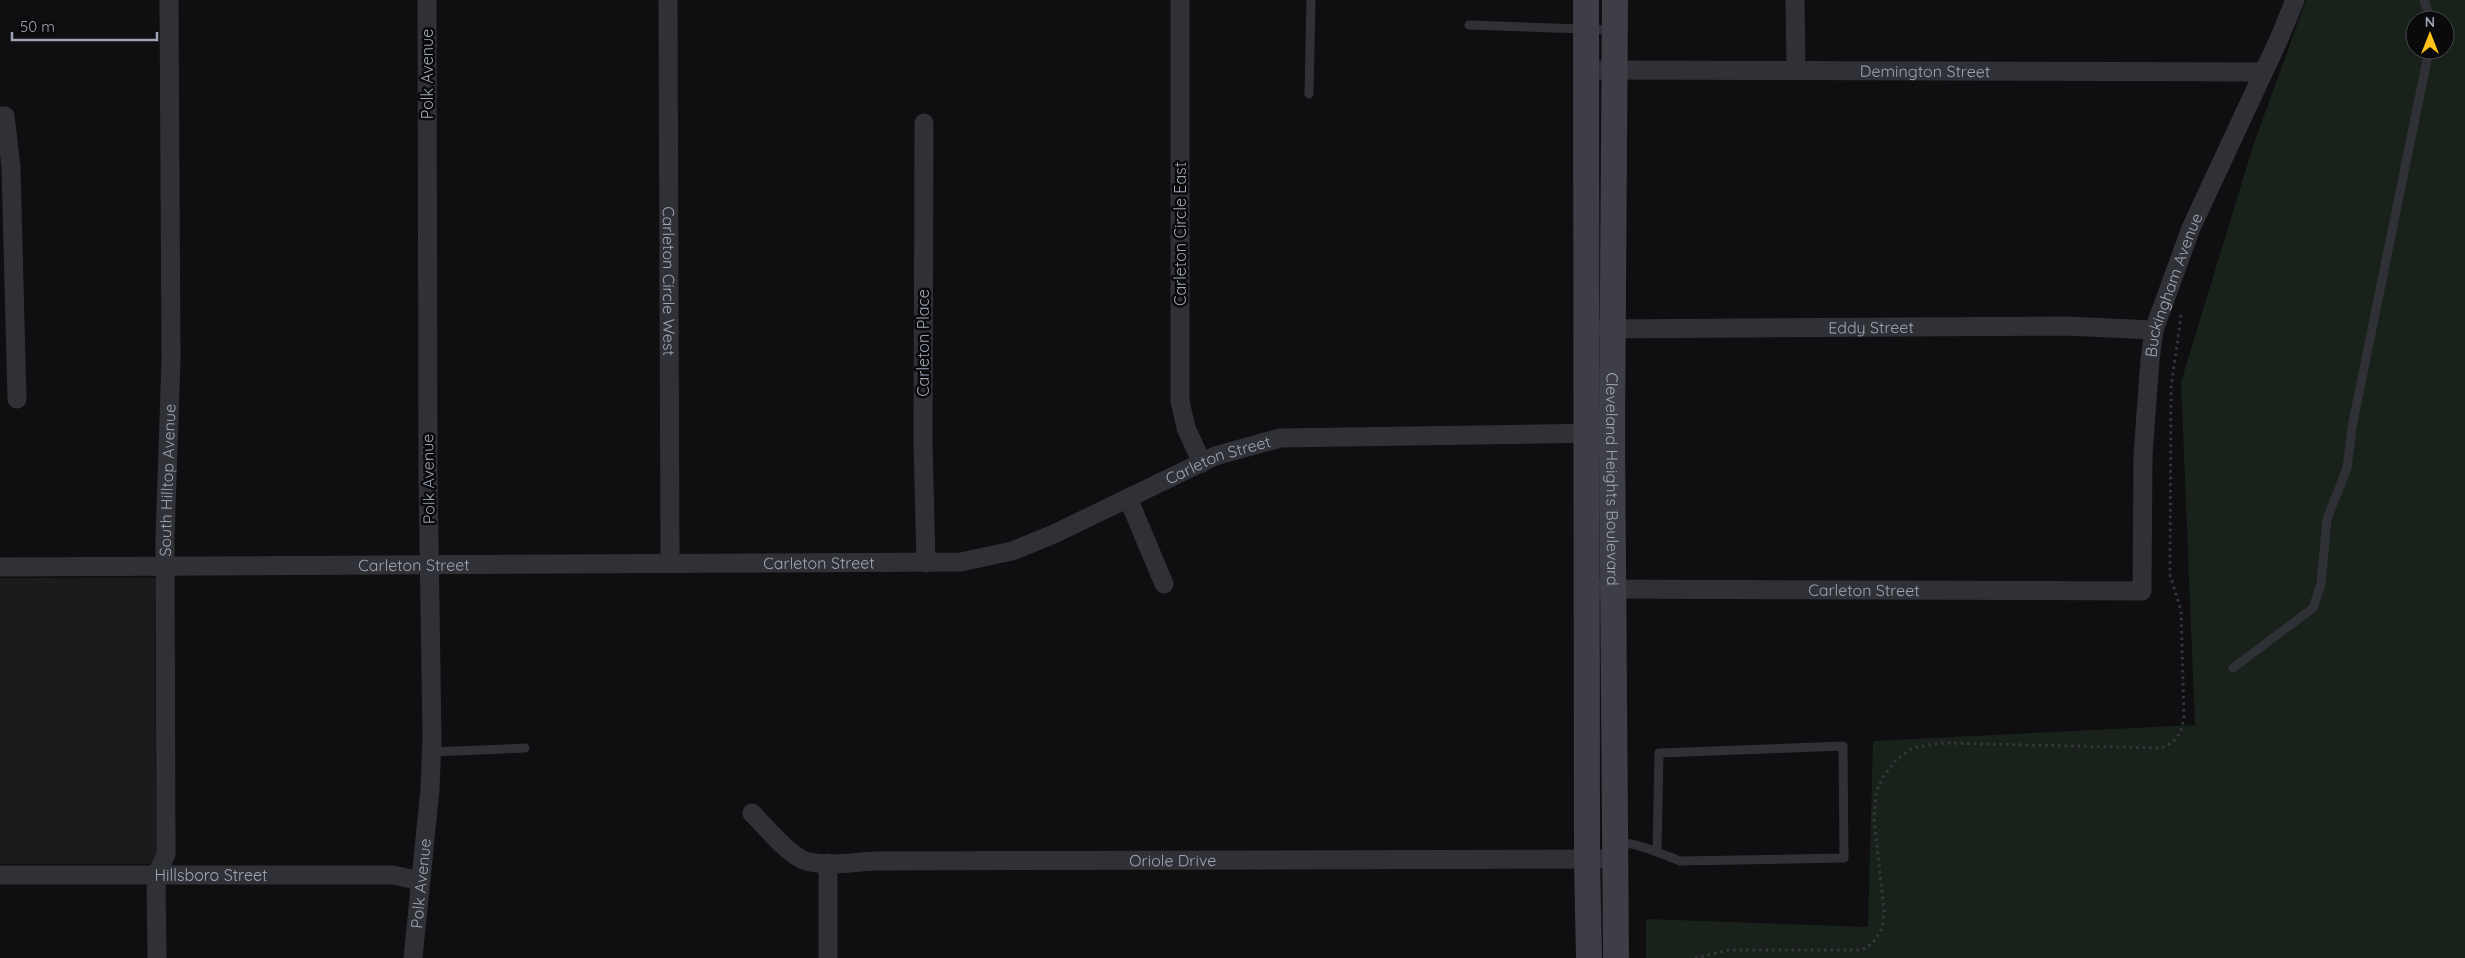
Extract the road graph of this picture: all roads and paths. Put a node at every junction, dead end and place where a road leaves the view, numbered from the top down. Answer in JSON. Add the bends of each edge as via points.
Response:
{"nodes":[{"id":1,"x":169,"y":0,"type":"edge"},
{"id":2,"x":427,"y":0,"type":"edge"},
{"id":3,"x":668,"y":0,"type":"edge"},
{"id":4,"x":1180,"y":0,"type":"edge"},
{"id":5,"x":1311,"y":0,"type":"edge"},
{"id":6,"x":1586,"y":0,"type":"edge"},
{"id":7,"x":1615,"y":0,"type":"edge"},
{"id":8,"x":1794,"y":0,"type":"edge"},
{"id":9,"x":2295,"y":0,"type":"edge"},
{"id":10,"x":1469,"y":26,"type":"dead end"},
{"id":11,"x":1586,"y":29,"type":"junction"},
{"id":12,"x":1616,"y":30,"type":"junction"},
{"id":13,"x":2427,"y":60,"type":"edge"},
{"id":14,"x":1796,"y":69,"type":"junction"},
{"id":15,"x":1586,"y":70,"type":"junction"},
{"id":16,"x":1616,"y":70,"type":"junction"},
{"id":17,"x":2263,"y":72,"type":"junction"},
{"id":18,"x":1309,"y":94,"type":"dead end"},
{"id":19,"x":3,"y":116,"type":"edge"},
{"id":20,"x":924,"y":123,"type":"dead end"},
{"id":21,"x":1614,"y":328,"type":"junction"},
{"id":22,"x":1587,"y":329,"type":"junction"},
{"id":23,"x":2154,"y":330,"type":"junction"},
{"id":24,"x":16,"y":400,"type":"dead end"},
{"id":25,"x":1612,"y":433,"type":"junction"},
{"id":26,"x":1586,"y":434,"type":"junction"},
{"id":27,"x":1202,"y":463,"type":"junction"},
{"id":28,"x":1128,"y":498,"type":"junction"},
{"id":29,"x":926,"y":563,"type":"junction"},
{"id":30,"x":670,"y":564,"type":"junction"},
{"id":31,"x":430,"y":565,"type":"junction"},
{"id":32,"x":165,"y":566,"type":"junction"},
{"id":33,"x":0,"y":567,"type":"edge"},
{"id":34,"x":1164,"y":584,"type":"dead end"},
{"id":35,"x":1587,"y":588,"type":"junction"},
{"id":36,"x":1614,"y":589,"type":"junction"},
{"id":37,"x":2142,"y":591,"type":"joint"},
{"id":38,"x":2233,"y":668,"type":"dead end"},
{"id":39,"x":525,"y":748,"type":"dead end"},
{"id":40,"x":431,"y":752,"type":"junction"},
{"id":41,"x":752,"y":813,"type":"dead end"},
{"id":42,"x":1613,"y":850,"type":"junction"},
{"id":43,"x":1657,"y":852,"type":"junction"},
{"id":44,"x":1587,"y":859,"type":"junction"},
{"id":45,"x":828,"y":863,"type":"junction"},
{"id":46,"x":0,"y":875,"type":"edge"},
{"id":47,"x":156,"y":876,"type":"junction"},
{"id":48,"x":421,"y":881,"type":"junction"},
{"id":49,"x":157,"y":958,"type":"edge"},
{"id":50,"x":413,"y":958,"type":"edge"},
{"id":51,"x":828,"y":958,"type":"edge"},
{"id":52,"x":1589,"y":958,"type":"edge"},
{"id":53,"x":1616,"y":958,"type":"edge"}],
"edges":[{"from":1,"to":32,"type":"street","name":"South Hilltop Avenue","via":[[171,361]]},
{"from":2,"to":31,"type":"street","name":"Polk Avenue"},
{"from":3,"to":30,"type":"street","name":"Carleton Circle West"},
{"from":4,"to":27,"type":"street","name":"Carleton Circle East","via":[[1180,401],[1186,428]]},
{"from":5,"to":18,"type":"lane"},
{"from":6,"to":11,"type":"street","name":"Cleveland Heights Boulevard"},
{"from":7,"to":12,"type":"street","name":"Cleveland Heights Boulevard"},
{"from":8,"to":14,"type":"street"},
{"from":9,"to":17,"type":"street","name":"Buckingham Avenue"},
{"from":10,"to":11,"type":"lane"},
{"from":11,"to":12,"type":"lane"},
{"from":11,"to":15,"type":"street","name":"Cleveland Heights Boulevard"},
{"from":12,"to":16,"type":"street","name":"Cleveland Heights Boulevard"},
{"from":13,"to":38,"type":"lane","via":[[2352,426],[2347,468],[2327,519],[2321,584],[2314,608]]},
{"from":14,"to":16,"type":"street","name":"Demington Street"},
{"from":14,"to":17,"type":"street","name":"Demington Street"},
{"from":15,"to":16,"type":"street","name":"Demington Street"},
{"from":15,"to":22,"type":"street","name":"Cleveland Heights Boulevard"},
{"from":16,"to":21,"type":"street","name":"Cleveland Heights Boulevard"},
{"from":17,"to":23,"type":"street","name":"Buckingham Avenue","via":[[2191,228]]},
{"from":19,"to":24,"type":"street","via":[[11,167]]},
{"from":20,"to":29,"type":"street","name":"Carleton Place"},
{"from":21,"to":22,"type":"street","name":"Eddy Street"},
{"from":21,"to":23,"type":"street","name":"Eddy Street","via":[[2066,326]]},
{"from":21,"to":25,"type":"street","name":"Cleveland Heights Boulevard"},
{"from":22,"to":26,"type":"street","name":"Cleveland Heights Boulevard"},
{"from":23,"to":37,"type":"street","name":"Buckingham Avenue","via":[[2143,454]]},
{"from":25,"to":26,"type":"street","name":"Carleton Street"},
{"from":25,"to":36,"type":"street","name":"Cleveland Heights Boulevard"},
{"from":26,"to":27,"type":"street","name":"Carleton Street","via":[[1280,438]]},
{"from":26,"to":35,"type":"street","name":"Cleveland Heights Boulevard"},
{"from":27,"to":28,"type":"street","name":"Carleton Street"},
{"from":28,"to":29,"type":"street","name":"Carleton Street","via":[[1012,551],[961,562]]},
{"from":28,"to":34,"type":"street"},
{"from":29,"to":30,"type":"street","name":"Carleton Street"},
{"from":30,"to":31,"type":"street","name":"Carleton Street"},
{"from":31,"to":32,"type":"street","name":"Carleton Street"},
{"from":31,"to":40,"type":"street","name":"Polk Avenue"},
{"from":32,"to":33,"type":"street","name":"Carleton Street"},
{"from":32,"to":47,"type":"street","name":"South Hilltop Avenue","via":[[166,854]]},
{"from":35,"to":36,"type":"street","name":"Carleton Street"},
{"from":35,"to":44,"type":"street","name":"Cleveland Heights Boulevard"},
{"from":36,"to":37,"type":"street","name":"Carleton Street"},
{"from":36,"to":42,"type":"street","name":"Cleveland Heights Boulevard"},
{"from":39,"to":40,"type":"lane"},
{"from":40,"to":48,"type":"street","name":"Polk Avenue"},
{"from":41,"to":45,"type":"street","name":"Oriole Drive","via":[[784,846],[805,861]]},
{"from":42,"to":43,"type":"lane","via":[[1635,844]]},
{"from":42,"to":44,"type":"street","name":"Oriole Drive"},
{"from":42,"to":53,"type":"street","name":"Cleveland Heights Boulevard"},
{"from":43,"to":43,"type":"lane","via":[[1680,861],[1844,858],[1843,746],[1659,753]]},
{"from":44,"to":45,"type":"street","name":"Oriole Drive","via":[[876,860]]},
{"from":44,"to":52,"type":"street","name":"Cleveland Heights Boulevard"},
{"from":45,"to":51,"type":"street"},
{"from":46,"to":47,"type":"street","name":"Hillsboro Street"},
{"from":47,"to":48,"type":"street","name":"Hillsboro Street","via":[[392,875]]},
{"from":47,"to":49,"type":"street","name":"South Hilltop Avenue"},
{"from":48,"to":50,"type":"street","name":"Polk Avenue"}]}
